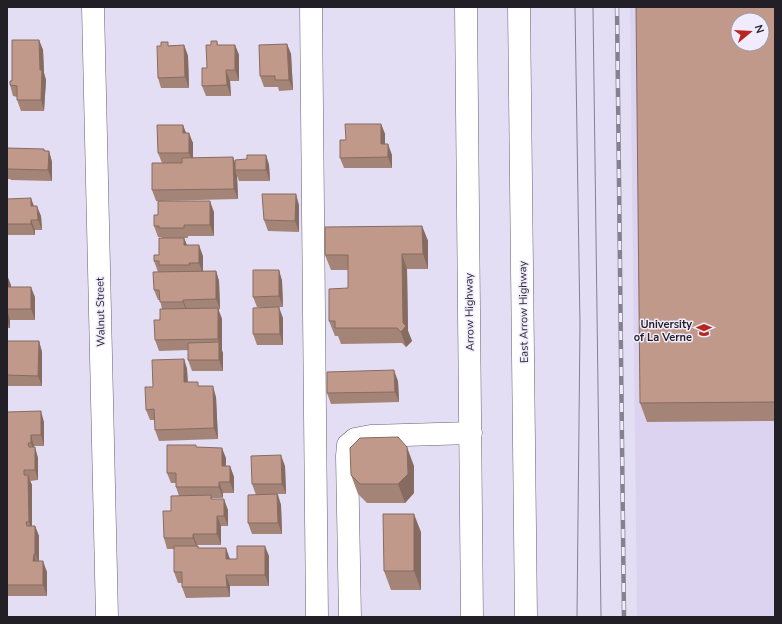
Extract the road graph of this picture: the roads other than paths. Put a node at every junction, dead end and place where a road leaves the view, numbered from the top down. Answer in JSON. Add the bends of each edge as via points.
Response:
{"nodes":[{"id":1,"x":92,"y":7,"type":"edge"},
{"id":2,"x":311,"y":7,"type":"edge"},
{"id":3,"x":466,"y":7,"type":"edge"},
{"id":4,"x":519,"y":7,"type":"edge"},
{"id":5,"x":471,"y":433,"type":"junction"},
{"id":6,"x":107,"y":617,"type":"edge"},
{"id":7,"x":317,"y":617,"type":"edge"},
{"id":8,"x":350,"y":617,"type":"edge"},
{"id":9,"x":472,"y":617,"type":"edge"},
{"id":10,"x":526,"y":617,"type":"edge"}],
"edges":[{"from":1,"to":6,"type":"main road","name":"Walnut Street"},
{"from":2,"to":7,"type":"main road"},
{"from":3,"to":5,"type":"main road","name":"Arrow Highway"},
{"from":4,"to":10,"type":"main road","name":"East Arrow Highway"},
{"from":5,"to":8,"type":"main road","via":[[371,436],[355,439],[348,445]]},
{"from":5,"to":9,"type":"main road","name":"Arrow Highway"}]}
